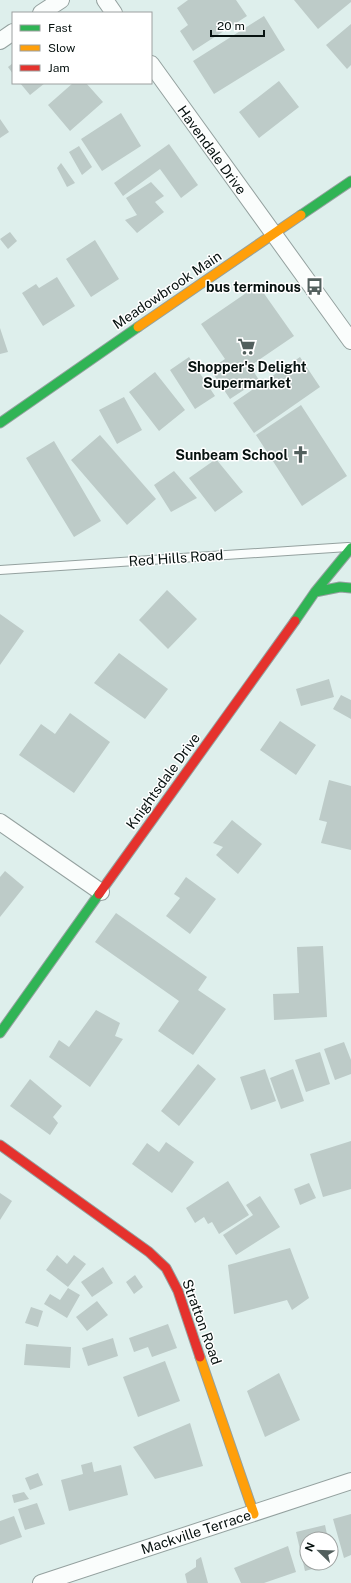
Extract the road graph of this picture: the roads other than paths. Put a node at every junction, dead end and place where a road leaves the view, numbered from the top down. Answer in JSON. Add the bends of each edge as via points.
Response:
{"nodes":[{"id":1,"x":61,"y":0,"type":"edge"},
{"id":2,"x":105,"y":0,"type":"edge"},
{"id":3,"x":43,"y":12,"type":"edge"},
{"id":4,"x":113,"y":12,"type":"edge"},
{"id":5,"x":12,"y":33,"type":"edge"},
{"id":6,"x":0,"y":41,"type":"edge"},
{"id":7,"x":152,"y":65,"type":"edge"},
{"id":8,"x":351,"y":181,"type":"edge"},
{"id":9,"x":274,"y":235,"type":"junction"},
{"id":10,"x":351,"y":341,"type":"edge"},
{"id":11,"x":1,"y":420,"type":"edge"},
{"id":12,"x":351,"y":547,"type":"edge"},
{"id":13,"x":0,"y":570,"type":"edge"},
{"id":14,"x":351,"y":588,"type":"edge"},
{"id":15,"x":315,"y":592,"type":"junction"},
{"id":16,"x":0,"y":822,"type":"edge"},
{"id":17,"x":101,"y":892,"type":"junction"},
{"id":18,"x":0,"y":1033,"type":"edge"},
{"id":19,"x":0,"y":1145,"type":"edge"},
{"id":20,"x":351,"y":1481,"type":"edge"},
{"id":21,"x":254,"y":1514,"type":"junction"},
{"id":22,"x":41,"y":1583,"type":"edge"}],
"edges":[{"from":1,"to":3,"type":"street"},
{"from":2,"to":4,"type":"street"},
{"from":5,"to":6,"type":"street"},
{"from":7,"to":9,"type":"street","name":"Havendale Drive"},
{"from":8,"to":9,"type":"street","name":"Meadowbrook Main"},
{"from":9,"to":10,"type":"street","name":"Havendale Drive"},
{"from":9,"to":11,"type":"street","name":"Meadowbrook Main"},
{"from":12,"to":13,"type":"lane","name":"Red Hills Road"},
{"from":12,"to":15,"type":"street","name":"Knightsdale Drive"},
{"from":14,"to":15,"type":"street","via":[[340,587]]},
{"from":15,"to":17,"type":"street","name":"Knightsdale Drive"},
{"from":16,"to":17,"type":"street"},
{"from":17,"to":18,"type":"street","name":"Knightsdale Drive"},
{"from":19,"to":21,"type":"street","name":"Stratton Road","via":[[149,1252],[166,1268],[178,1291]]},
{"from":20,"to":21,"type":"street","name":"Mackville Terrace"},
{"from":21,"to":22,"type":"street","name":"Mackville Terrace"}]}
